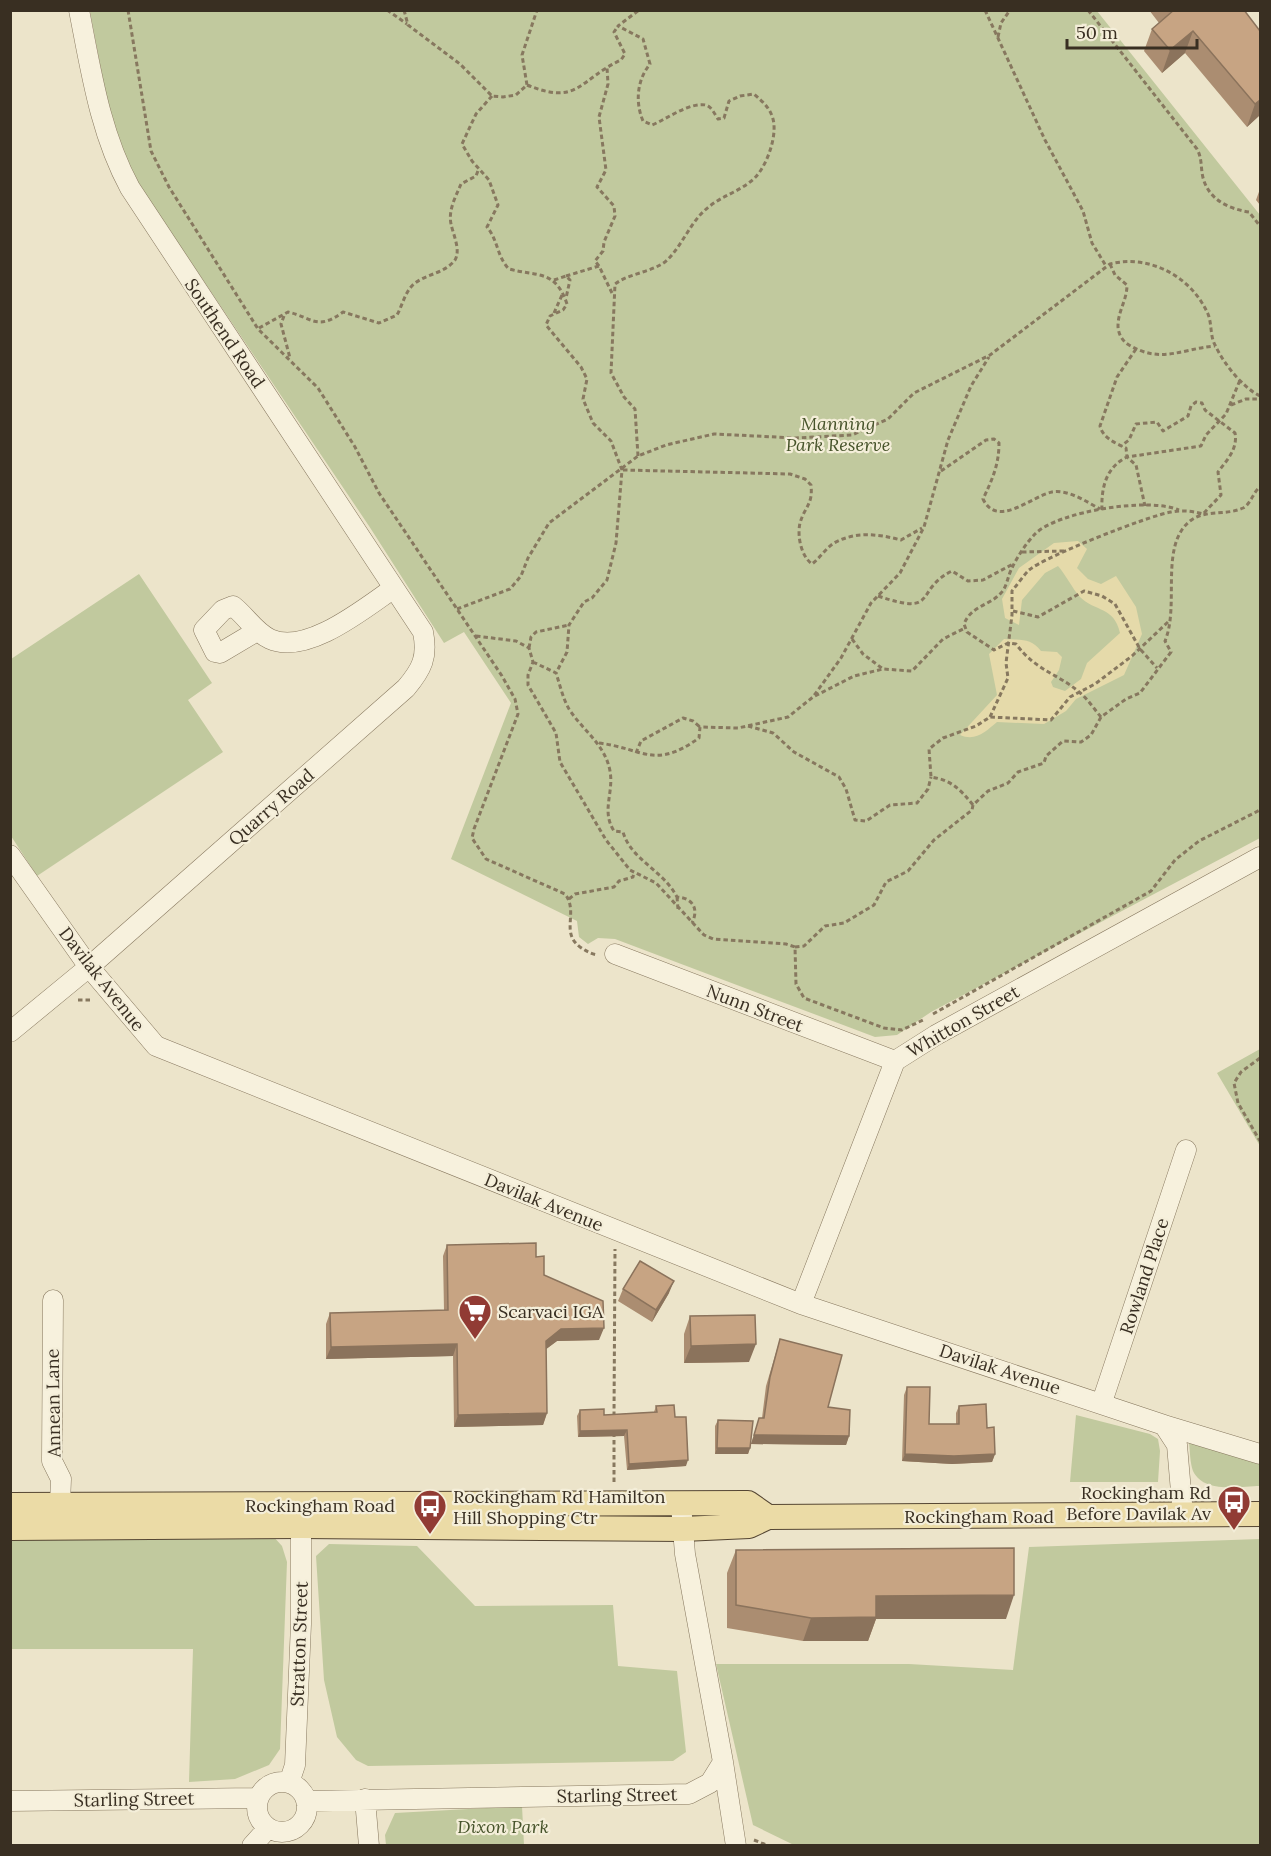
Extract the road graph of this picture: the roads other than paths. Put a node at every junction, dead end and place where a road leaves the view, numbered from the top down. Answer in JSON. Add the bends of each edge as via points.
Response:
{"nodes":[{"id":1,"x":79,"y":10,"type":"edge"},
{"id":2,"x":394,"y":588,"type":"junction"},
{"id":3,"x":257,"y":631,"type":"dead end"},
{"id":4,"x":423,"y":632,"type":"joint"},
{"id":5,"x":10,"y":855,"type":"edge"},
{"id":6,"x":1260,"y":857,"type":"edge"},
{"id":7,"x":615,"y":954,"type":"road end"},
{"id":8,"x":89,"y":967,"type":"junction"},
{"id":9,"x":10,"y":1032,"type":"edge"},
{"id":10,"x":895,"y":1061,"type":"junction"},
{"id":11,"x":1186,"y":1150,"type":"dead end"},
{"id":12,"x":53,"y":1300,"type":"dead end"},
{"id":13,"x":801,"y":1304,"type":"junction"},
{"id":14,"x":1102,"y":1402,"type":"junction"},
{"id":15,"x":1164,"y":1425,"type":"junction"},
{"id":16,"x":1260,"y":1454,"type":"edge"},
{"id":17,"x":60,"y":1504,"type":"junction"},
{"id":18,"x":681,"y":1504,"type":"junction"},
{"id":19,"x":10,"y":1505,"type":"edge"},
{"id":20,"x":1260,"y":1514,"type":"edge"},
{"id":21,"x":301,"y":1515,"type":"junction"},
{"id":22,"x":1183,"y":1515,"type":"junction"},
{"id":23,"x":768,"y":1517,"type":"junction"},
{"id":24,"x":10,"y":1528,"type":"edge"},
{"id":25,"x":683,"y":1529,"type":"junction"},
{"id":26,"x":723,"y":1762,"type":"junction"},
{"id":27,"x":289,"y":1783,"type":"junction"},
{"id":28,"x":258,"y":1798,"type":"junction"},
{"id":29,"x":365,"y":1799,"type":"junction"},
{"id":30,"x":10,"y":1801,"type":"edge"},
{"id":31,"x":306,"y":1801,"type":"junction"},
{"id":32,"x":268,"y":1828,"type":"junction"},
{"id":33,"x":252,"y":1845,"type":"edge"},
{"id":34,"x":369,"y":1845,"type":"edge"},
{"id":35,"x":736,"y":1845,"type":"edge"}],
"edges":[{"from":1,"to":2,"type":"street","name":"Southend Road","via":[[106,135],[130,188]]},
{"from":2,"to":3,"type":"street","via":[[336,627],[311,638],[295,642],[272,640]]},
{"from":2,"to":4,"type":"street","name":"Southend Road"},
{"from":4,"to":8,"type":"street","name":"Quarry Road","via":[[427,650],[423,668],[406,688]]},
{"from":5,"to":8,"type":"street","name":"Davilak Avenue"},
{"from":6,"to":10,"type":"street","name":"Whitton Street"},
{"from":7,"to":10,"type":"street","name":"Nunn Street"},
{"from":8,"to":9,"type":"street","name":"Quarry Road"},
{"from":8,"to":13,"type":"street","name":"Davilak Avenue","via":[[156,1046]]},
{"from":10,"to":13,"type":"street","name":"Whitton Street"},
{"from":11,"to":14,"type":"street","name":"Rowland Place"},
{"from":12,"to":17,"type":"street","name":"Annean Lane","via":[[52,1461],[61,1479]]},
{"from":13,"to":14,"type":"street","name":"Davilak Avenue"},
{"from":14,"to":15,"type":"street","name":"Davilak Avenue"},
{"from":15,"to":16,"type":"street","name":"Davilak Avenue"},
{"from":15,"to":22,"type":"street","via":[[1177,1445]]},
{"from":17,"to":19,"type":"main road","name":"Rockingham Road"},
{"from":17,"to":21,"type":"main road","name":"Rockingham Road"},
{"from":18,"to":21,"type":"main road","name":"Rockingham Road"},
{"from":18,"to":23,"type":"main road","name":"Rockingham Road","via":[[748,1503]]},
{"from":18,"to":25,"type":"street"},
{"from":20,"to":22,"type":"main road","name":"Rockingham Road"},
{"from":21,"to":24,"type":"main road","name":"Rockingham Road"},
{"from":21,"to":25,"type":"main road","name":"Rockingham Road"},
{"from":21,"to":27,"type":"street","name":"Stratton Street","via":[[296,1753]]},
{"from":22,"to":23,"type":"main road","name":"Rockingham Road"},
{"from":23,"to":25,"type":"main road","name":"Rockingham Road","via":[[749,1526]]},
{"from":25,"to":26,"type":"street"},
{"from":26,"to":29,"type":"street","name":"Starling Street","via":[[710,1783],[689,1794]]},
{"from":26,"to":35,"type":"street"},
{"from":27,"to":28,"type":"street","via":[[267,1786]]},
{"from":27,"to":31,"type":"street","via":[[303,1793]]},
{"from":28,"to":30,"type":"street","name":"Starling Street"},
{"from":28,"to":32,"type":"street","via":[[258,1815]]},
{"from":29,"to":31,"type":"street","name":"Starling Street"},
{"from":29,"to":34,"type":"street"},
{"from":31,"to":32,"type":"street","via":[[304,1817],[293,1829],[285,1832]]},
{"from":32,"to":33,"type":"street"}]}
